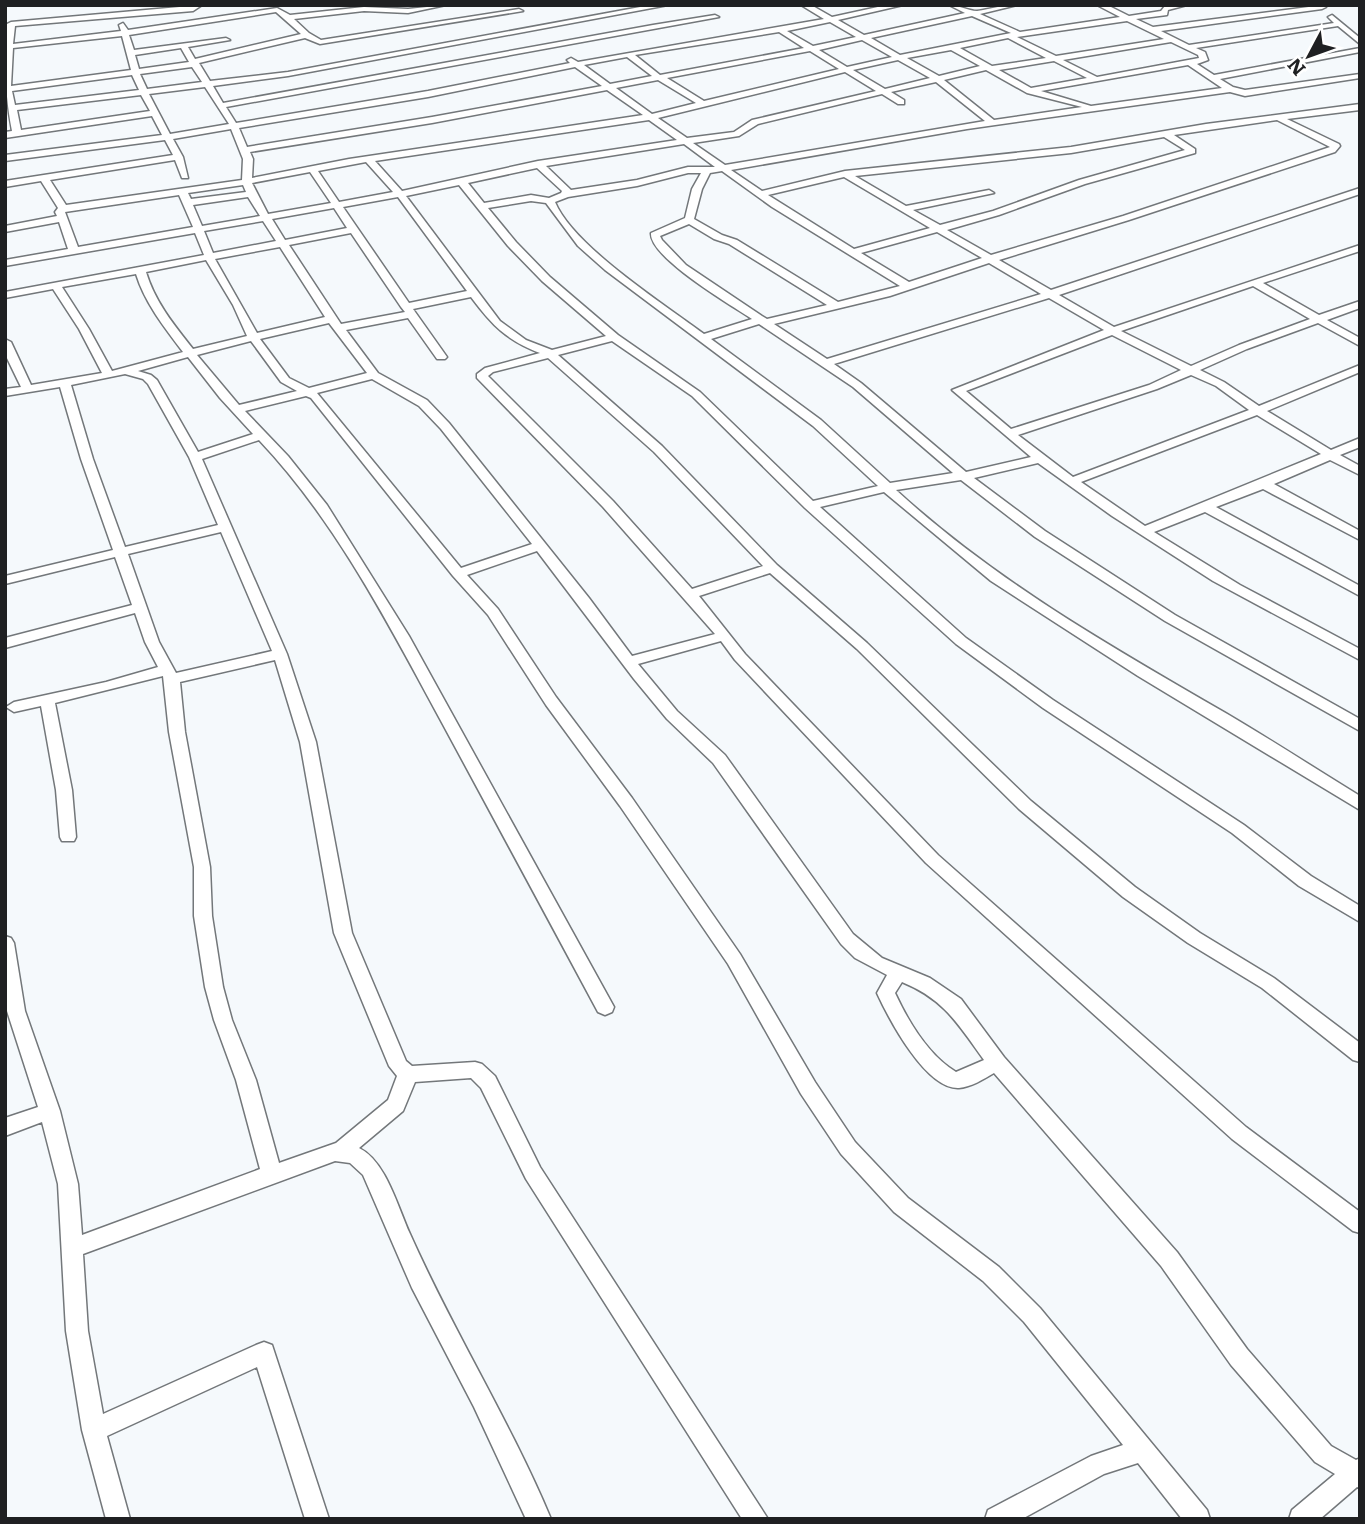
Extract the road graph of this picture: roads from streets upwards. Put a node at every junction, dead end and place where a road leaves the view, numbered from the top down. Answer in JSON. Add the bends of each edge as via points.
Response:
{"nodes":[{"id":1,"x":119,"y":5,"type":"edge"},
{"id":2,"x":198,"y":5,"type":"edge"},
{"id":3,"x":442,"y":5,"type":"edge"},
{"id":4,"x":505,"y":5,"type":"edge"},
{"id":5,"x":604,"y":5,"type":"edge"},
{"id":6,"x":805,"y":5,"type":"edge"},
{"id":7,"x":873,"y":5,"type":"edge"},
{"id":8,"x":899,"y":5,"type":"edge"},
{"id":9,"x":953,"y":5,"type":"edge"},
{"id":10,"x":1013,"y":5,"type":"edge"},
{"id":11,"x":1101,"y":5,"type":"edge"},
{"id":12,"x":1183,"y":5,"type":"edge"},
{"id":13,"x":668,"y":6,"type":"edge"},
{"id":14,"x":1321,"y":6,"type":"edge"},
{"id":15,"x":881,"y":9,"type":"junction"},
{"id":16,"x":519,"y":12,"type":"junction"},
{"id":17,"x":617,"y":14,"type":"junction"},
{"id":18,"x":682,"y":14,"type":"dead end"},
{"id":19,"x":974,"y":14,"type":"junction"},
{"id":20,"x":121,"y":15,"type":"junction"},
{"id":21,"x":288,"y":17,"type":"junction"},
{"id":22,"x":715,"y":17,"type":"dead end"},
{"id":23,"x":831,"y":20,"type":"junction"},
{"id":24,"x":1130,"y":20,"type":"junction"},
{"id":25,"x":693,"y":21,"type":"junction"},
{"id":26,"x":8,"y":24,"type":"edge"},
{"id":27,"x":1339,"y":24,"type":"junction"},
{"id":28,"x":702,"y":27,"type":"dead end"},
{"id":29,"x":541,"y":30,"type":"junction"},
{"id":30,"x":780,"y":30,"type":"junction"},
{"id":31,"x":1151,"y":30,"type":"junction"},
{"id":32,"x":125,"y":33,"type":"junction"},
{"id":33,"x":712,"y":33,"type":"dead end"},
{"id":34,"x":1019,"y":34,"type":"junction"},
{"id":35,"x":303,"y":36,"type":"junction"},
{"id":36,"x":1009,"y":36,"type":"junction"},
{"id":37,"x":866,"y":38,"type":"junction"},
{"id":38,"x":721,"y":39,"type":"junction"},
{"id":39,"x":226,"y":40,"type":"dead end"},
{"id":40,"x":1170,"y":40,"type":"junction"},
{"id":41,"x":1360,"y":42,"type":"edge"},
{"id":42,"x":555,"y":44,"type":"junction"},
{"id":43,"x":183,"y":46,"type":"junction"},
{"id":44,"x":952,"y":47,"type":"junction"},
{"id":45,"x":1188,"y":47,"type":"junction"},
{"id":46,"x":815,"y":48,"type":"junction"},
{"id":47,"x":1360,"y":50,"type":"edge"},
{"id":48,"x":7,"y":51,"type":"edge"},
{"id":49,"x":129,"y":53,"type":"junction"},
{"id":50,"x":628,"y":54,"type":"junction"},
{"id":51,"x":901,"y":57,"type":"junction"},
{"id":52,"x":1052,"y":59,"type":"junction"},
{"id":53,"x":194,"y":63,"type":"junction"},
{"id":54,"x":1190,"y":63,"type":"junction"},
{"id":55,"x":576,"y":64,"type":"junction"},
{"id":56,"x":989,"y":68,"type":"junction"},
{"id":57,"x":848,"y":69,"type":"junction"},
{"id":58,"x":135,"y":71,"type":"junction"},
{"id":59,"x":657,"y":76,"type":"junction"},
{"id":60,"x":1360,"y":76,"type":"edge"},
{"id":61,"x":1213,"y":78,"type":"junction"},
{"id":62,"x":937,"y":79,"type":"junction"},
{"id":63,"x":1097,"y":80,"type":"junction"},
{"id":64,"x":208,"y":85,"type":"junction"},
{"id":65,"x":609,"y":87,"type":"junction"},
{"id":66,"x":6,"y":89,"type":"edge"},
{"id":67,"x":1230,"y":89,"type":"junction"},
{"id":68,"x":885,"y":91,"type":"junction"},
{"id":69,"x":1030,"y":91,"type":"junction"},
{"id":70,"x":144,"y":92,"type":"junction"},
{"id":71,"x":294,"y":93,"type":"junction"},
{"id":72,"x":901,"y":102,"type":"dead end"},
{"id":73,"x":703,"y":104,"type":"junction"},
{"id":74,"x":219,"y":106,"type":"junction"},
{"id":75,"x":13,"y":108,"type":"junction"},
{"id":76,"x":1101,"y":108,"type":"junction"},
{"id":77,"x":1355,"y":108,"type":"edge"},
{"id":78,"x":156,"y":113,"type":"junction"},
{"id":79,"x":304,"y":114,"type":"junction"},
{"id":80,"x":1360,"y":114,"type":"edge"},
{"id":81,"x":650,"y":117,"type":"junction"},
{"id":82,"x":1280,"y":119,"type":"junction"},
{"id":83,"x":992,"y":122,"type":"junction"},
{"id":84,"x":234,"y":126,"type":"junction"},
{"id":85,"x":17,"y":133,"type":"junction"},
{"id":86,"x":1166,"y":134,"type":"junction"},
{"id":87,"x":5,"y":135,"type":"edge"},
{"id":88,"x":168,"y":137,"type":"junction"},
{"id":89,"x":681,"y":140,"type":"junction"},
{"id":90,"x":245,"y":150,"type":"junction"},
{"id":91,"x":178,"y":157,"type":"junction"},
{"id":92,"x":5,"y":158,"type":"edge"},
{"id":93,"x":369,"y":160,"type":"junction"},
{"id":94,"x":538,"y":164,"type":"junction"},
{"id":95,"x":720,"y":167,"type":"junction"},
{"id":96,"x":312,"y":169,"type":"junction"},
{"id":97,"x":707,"y":171,"type":"junction"},
{"id":98,"x":185,"y":176,"type":"dead end"},
{"id":99,"x":862,"y":177,"type":"junction"},
{"id":100,"x":44,"y":178,"type":"junction"},
{"id":101,"x":247,"y":182,"type":"junction"},
{"id":102,"x":462,"y":182,"type":"junction"},
{"id":103,"x":5,"y":184,"type":"edge"},
{"id":104,"x":183,"y":191,"type":"junction"},
{"id":105,"x":1360,"y":191,"type":"edge"},
{"id":106,"x":989,"y":193,"type":"dead end"},
{"id":107,"x":251,"y":194,"type":"junction"},
{"id":108,"x":400,"y":194,"type":"junction"},
{"id":109,"x":566,"y":194,"type":"junction"},
{"id":110,"x":761,"y":194,"type":"junction"},
{"id":111,"x":550,"y":201,"type":"junction"},
{"id":112,"x":186,"y":203,"type":"junction"},
{"id":113,"x":337,"y":204,"type":"junction"},
{"id":114,"x":482,"y":206,"type":"junction"},
{"id":115,"x":903,"y":209,"type":"junction"},
{"id":116,"x":62,"y":213,"type":"junction"},
{"id":117,"x":266,"y":216,"type":"junction"},
{"id":118,"x":689,"y":219,"type":"junction"},
{"id":119,"x":940,"y":228,"type":"junction"},
{"id":120,"x":5,"y":229,"type":"edge"},
{"id":121,"x":197,"y":230,"type":"junction"},
{"id":122,"x":352,"y":230,"type":"junction"},
{"id":123,"x":284,"y":243,"type":"junction"},
{"id":124,"x":1360,"y":248,"type":"edge"},
{"id":125,"x":74,"y":251,"type":"junction"},
{"id":126,"x":855,"y":253,"type":"junction"},
{"id":127,"x":210,"y":258,"type":"junction"},
{"id":128,"x":992,"y":259,"type":"junction"},
{"id":129,"x":5,"y":263,"type":"edge"},
{"id":130,"x":140,"y":270,"type":"junction"},
{"id":131,"x":1255,"y":283,"type":"junction"},
{"id":132,"x":55,"y":285,"type":"junction"},
{"id":133,"x":908,"y":286,"type":"junction"},
{"id":134,"x":473,"y":293,"type":"junction"},
{"id":135,"x":1051,"y":294,"type":"junction"},
{"id":136,"x":5,"y":295,"type":"edge"},
{"id":137,"x":1360,"y":304,"type":"edge"},
{"id":138,"x":839,"y":307,"type":"junction"},
{"id":139,"x":408,"y":310,"type":"junction"},
{"id":140,"x":1317,"y":320,"type":"junction"},
{"id":141,"x":765,"y":321,"type":"junction"},
{"id":142,"x":335,"y":324,"type":"junction"},
{"id":143,"x":1114,"y":331,"type":"junction"},
{"id":144,"x":253,"y":337,"type":"junction"},
{"id":145,"x":614,"y":337,"type":"junction"},
{"id":146,"x":702,"y":338,"type":"junction"},
{"id":147,"x":5,"y":342,"type":"edge"},
{"id":148,"x":1360,"y":343,"type":"edge"},
{"id":149,"x":191,"y":352,"type":"junction"},
{"id":150,"x":548,"y":353,"type":"junction"},
{"id":151,"x":441,"y":357,"type":"dead end"},
{"id":152,"x":827,"y":363,"type":"junction"},
{"id":153,"x":1360,"y":368,"type":"edge"},
{"id":154,"x":1187,"y":370,"type":"junction"},
{"id":155,"x":127,"y":371,"type":"junction"},
{"id":156,"x":109,"y":375,"type":"junction"},
{"id":157,"x":374,"y":375,"type":"junction"},
{"id":158,"x":64,"y":383,"type":"junction"},
{"id":159,"x":27,"y":387,"type":"junction"},
{"id":160,"x":307,"y":390,"type":"junction"},
{"id":161,"x":5,"y":393,"type":"edge"},
{"id":162,"x":238,"y":409,"type":"junction"},
{"id":163,"x":1259,"y":411,"type":"junction"},
{"id":164,"x":1009,"y":434,"type":"junction"},
{"id":165,"x":262,"y":435,"type":"junction"},
{"id":166,"x":1360,"y":442,"type":"edge"},
{"id":167,"x":1331,"y":455,"type":"junction"},
{"id":168,"x":195,"y":457,"type":"junction"},
{"id":169,"x":1039,"y":459,"type":"junction"},
{"id":170,"x":1360,"y":471,"type":"edge"},
{"id":171,"x":964,"y":477,"type":"junction"},
{"id":172,"x":1073,"y":481,"type":"junction"},
{"id":173,"x":1264,"y":484,"type":"junction"},
{"id":174,"x":886,"y":488,"type":"junction"},
{"id":175,"x":810,"y":505,"type":"junction"},
{"id":176,"x":1206,"y":507,"type":"junction"},
{"id":177,"x":224,"y":527,"type":"junction"},
{"id":178,"x":1144,"y":531,"type":"junction"},
{"id":179,"x":1360,"y":536,"type":"edge"},
{"id":180,"x":540,"y":546,"type":"junction"},
{"id":181,"x":121,"y":552,"type":"junction"},
{"id":182,"x":772,"y":568,"type":"junction"},
{"id":183,"x":458,"y":573,"type":"junction"},
{"id":184,"x":6,"y":575,"type":"edge"},
{"id":185,"x":1360,"y":592,"type":"edge"},
{"id":186,"x":690,"y":594,"type":"junction"},
{"id":187,"x":140,"y":607,"type":"junction"},
{"id":188,"x":723,"y":636,"type":"junction"},
{"id":189,"x":5,"y":643,"type":"edge"},
{"id":190,"x":280,"y":654,"type":"junction"},
{"id":191,"x":1360,"y":655,"type":"edge"},
{"id":192,"x":629,"y":662,"type":"junction"},
{"id":193,"x":169,"y":674,"type":"junction"},
{"id":194,"x":47,"y":699,"type":"junction"},
{"id":195,"x":14,"y":707,"type":"dead end"},
{"id":196,"x":1360,"y":726,"type":"edge"},
{"id":197,"x":1360,"y":804,"type":"edge"},
{"id":198,"x":68,"y":837,"type":"dead end"},
{"id":199,"x":1360,"y":915,"type":"edge"},
{"id":200,"x":5,"y":943,"type":"edge"},
{"id":201,"x":898,"y":972,"type":"junction"},
{"id":202,"x":605,"y":1007,"type":"dead end"},
{"id":203,"x":1360,"y":1054,"type":"edge"},
{"id":204,"x":996,"y":1063,"type":"junction"},
{"id":205,"x":408,"y":1074,"type":"junction"},
{"id":206,"x":50,"y":1111,"type":"junction"},
{"id":207,"x":5,"y":1127,"type":"edge"},
{"id":208,"x":341,"y":1151,"type":"junction"},
{"id":209,"x":272,"y":1175,"type":"junction"},
{"id":210,"x":1360,"y":1224,"type":"edge"},
{"id":211,"x":72,"y":1248,"type":"junction"},
{"id":212,"x":93,"y":1430,"type":"junction"},
{"id":213,"x":1142,"y":1450,"type":"junction"},
{"id":214,"x":1358,"y":1473,"type":"edge"},
{"id":215,"x":1001,"y":1518,"type":"edge"},
{"id":216,"x":118,"y":1519,"type":"edge"},
{"id":217,"x":317,"y":1519,"type":"edge"},
{"id":218,"x":540,"y":1519,"type":"edge"},
{"id":219,"x":756,"y":1519,"type":"edge"},
{"id":220,"x":1198,"y":1519,"type":"edge"},
{"id":221,"x":1301,"y":1519,"type":"edge"}],
"edges":[{"from":1,"to":20,"type":"street"},
{"from":2,"to":20,"type":"street","via":[[197,9]]},
{"from":3,"to":21,"type":"street"},
{"from":4,"to":16,"type":"street"},
{"from":5,"to":17,"type":"street"},
{"from":6,"to":23,"type":"street"},
{"from":7,"to":15,"type":"street"},
{"from":8,"to":15,"type":"street"},
{"from":9,"to":19,"type":"street"},
{"from":10,"to":19,"type":"street"},
{"from":11,"to":24,"type":"street"},
{"from":12,"to":24,"type":"street"},
{"from":13,"to":17,"type":"street"},
{"from":14,"to":27,"type":"street"},
{"from":14,"to":31,"type":"street"},
{"from":15,"to":23,"type":"street"},
{"from":16,"to":29,"type":"street"},
{"from":16,"to":35,"type":"street","via":[[320,42]]},
{"from":17,"to":29,"type":"street"},
{"from":18,"to":25,"type":"street"},
{"from":19,"to":34,"type":"street"},
{"from":19,"to":37,"type":"street"},
{"from":20,"to":26,"type":"street"},
{"from":20,"to":32,"type":"street"},
{"from":21,"to":32,"type":"street","via":[[276,10]]},
{"from":21,"to":35,"type":"street"},
{"from":22,"to":25,"type":"street"},
{"from":23,"to":30,"type":"street"},
{"from":23,"to":37,"type":"street"},
{"from":24,"to":31,"type":"street"},
{"from":24,"to":34,"type":"street"},
{"from":25,"to":28,"type":"street"},
{"from":25,"to":42,"type":"street"},
{"from":26,"to":48,"type":"street"},
{"from":27,"to":41,"type":"street"},
{"from":27,"to":45,"type":"street"},
{"from":29,"to":42,"type":"street"},
{"from":29,"to":64,"type":"street"},
{"from":30,"to":38,"type":"street"},
{"from":30,"to":46,"type":"street"},
{"from":31,"to":40,"type":"street"},
{"from":32,"to":48,"type":"street"},
{"from":32,"to":49,"type":"street"},
{"from":33,"to":38,"type":"street"},
{"from":34,"to":36,"type":"street"},
{"from":35,"to":53,"type":"street"},
{"from":36,"to":44,"type":"street"},
{"from":36,"to":52,"type":"street"},
{"from":37,"to":46,"type":"street"},
{"from":37,"to":51,"type":"street"},
{"from":38,"to":50,"type":"street"},
{"from":39,"to":43,"type":"street"},
{"from":40,"to":45,"type":"street"},
{"from":40,"to":52,"type":"street"},
{"from":42,"to":55,"type":"street"},
{"from":42,"to":71,"type":"street"},
{"from":43,"to":49,"type":"street"},
{"from":43,"to":53,"type":"street"},
{"from":44,"to":51,"type":"street"},
{"from":44,"to":56,"type":"street"},
{"from":45,"to":54,"type":"street","via":[[1205,58]]},
{"from":46,"to":57,"type":"street"},
{"from":46,"to":59,"type":"street"},
{"from":47,"to":61,"type":"street"},
{"from":48,"to":66,"type":"street"},
{"from":49,"to":58,"type":"street"},
{"from":50,"to":55,"type":"street"},
{"from":50,"to":59,"type":"street"},
{"from":51,"to":57,"type":"street"},
{"from":51,"to":62,"type":"street"},
{"from":52,"to":56,"type":"street"},
{"from":52,"to":63,"type":"street"},
{"from":53,"to":58,"type":"street"},
{"from":53,"to":64,"type":"street"},
{"from":54,"to":61,"type":"street"},
{"from":54,"to":63,"type":"street"},
{"from":55,"to":65,"type":"street"},
{"from":55,"to":79,"type":"street"},
{"from":56,"to":62,"type":"street"},
{"from":56,"to":69,"type":"street"},
{"from":57,"to":68,"type":"street"},
{"from":57,"to":73,"type":"street"},
{"from":58,"to":66,"type":"street"},
{"from":58,"to":70,"type":"street"},
{"from":59,"to":65,"type":"street"},
{"from":59,"to":73,"type":"street"},
{"from":60,"to":67,"type":"street","via":[[1251,93]]},
{"from":61,"to":67,"type":"street"},
{"from":62,"to":68,"type":"street"},
{"from":62,"to":83,"type":"street"},
{"from":63,"to":69,"type":"street"},
{"from":64,"to":70,"type":"street"},
{"from":64,"to":74,"type":"street"},
{"from":65,"to":81,"type":"street"},
{"from":65,"to":90,"type":"street"},
{"from":66,"to":75,"type":"street"},
{"from":67,"to":76,"type":"street"},
{"from":68,"to":72,"type":"street"},
{"from":68,"to":89,"type":"street","via":[[755,122],[736,134]]},
{"from":69,"to":76,"type":"street"},
{"from":70,"to":75,"type":"street"},
{"from":70,"to":78,"type":"street"},
{"from":71,"to":74,"type":"street"},
{"from":71,"to":79,"type":"street"},
{"from":73,"to":81,"type":"street"},
{"from":74,"to":84,"type":"street"},
{"from":75,"to":85,"type":"street"},
{"from":76,"to":83,"type":"street"},
{"from":77,"to":80,"type":"street"},
{"from":77,"to":82,"type":"street"},
{"from":78,"to":85,"type":"street"},
{"from":78,"to":88,"type":"street"},
{"from":79,"to":84,"type":"street"},
{"from":81,"to":89,"type":"street"},
{"from":81,"to":93,"type":"street"},
{"from":82,"to":86,"type":"street"},
{"from":82,"to":128,"type":"street","via":[[1336,146],[1191,198]]},
{"from":83,"to":95,"type":"street"},
{"from":84,"to":88,"type":"street"},
{"from":84,"to":90,"type":"street"},
{"from":85,"to":87,"type":"street"},
{"from":86,"to":99,"type":"street"},
{"from":86,"to":119,"type":"street","via":[[1192,151]]},
{"from":88,"to":91,"type":"street"},
{"from":88,"to":92,"type":"street"},
{"from":89,"to":94,"type":"street"},
{"from":89,"to":95,"type":"street"},
{"from":90,"to":101,"type":"street"},
{"from":91,"to":98,"type":"street"},
{"from":91,"to":100,"type":"street"},
{"from":93,"to":96,"type":"street"},
{"from":93,"to":108,"type":"street"},
{"from":94,"to":102,"type":"street"},
{"from":94,"to":109,"type":"street"},
{"from":95,"to":97,"type":"street"},
{"from":95,"to":110,"type":"street"},
{"from":96,"to":101,"type":"street"},
{"from":96,"to":113,"type":"street"},
{"from":97,"to":109,"type":"street","via":[[688,170]]},
{"from":97,"to":118,"type":"street","via":[[696,189]]},
{"from":99,"to":110,"type":"street","via":[[845,174]]},
{"from":99,"to":115,"type":"street"},
{"from":100,"to":103,"type":"street"},
{"from":100,"to":116,"type":"street"},
{"from":101,"to":104,"type":"street"},
{"from":101,"to":107,"type":"street"},
{"from":102,"to":108,"type":"street"},
{"from":102,"to":114,"type":"street"},
{"from":104,"to":112,"type":"street"},
{"from":104,"to":116,"type":"street"},
{"from":105,"to":135,"type":"street"},
{"from":106,"to":115,"type":"street"},
{"from":107,"to":112,"type":"street"},
{"from":107,"to":117,"type":"street"},
{"from":108,"to":113,"type":"street"},
{"from":108,"to":134,"type":"street"},
{"from":109,"to":111,"type":"street"},
{"from":110,"to":126,"type":"street"},
{"from":111,"to":114,"type":"street","via":[[531,198]]},
{"from":111,"to":146,"type":"street","via":[[582,244]]},
{"from":112,"to":121,"type":"street"},
{"from":113,"to":117,"type":"street"},
{"from":113,"to":122,"type":"street"},
{"from":114,"to":145,"type":"street","via":[[530,265]]},
{"from":115,"to":119,"type":"street"},
{"from":116,"to":120,"type":"street"},
{"from":116,"to":125,"type":"street"},
{"from":117,"to":121,"type":"street"},
{"from":117,"to":123,"type":"street"},
{"from":118,"to":138,"type":"street"},
{"from":118,"to":141,"type":"street","via":[[655,235],[657,242],[700,280]]},
{"from":119,"to":126,"type":"street"},
{"from":119,"to":128,"type":"street"},
{"from":121,"to":125,"type":"street"},
{"from":121,"to":127,"type":"street"},
{"from":122,"to":123,"type":"street"},
{"from":122,"to":139,"type":"street"},
{"from":123,"to":127,"type":"street"},
{"from":123,"to":142,"type":"street"},
{"from":124,"to":131,"type":"street"},
{"from":125,"to":129,"type":"street"},
{"from":126,"to":133,"type":"street"},
{"from":127,"to":130,"type":"street"},
{"from":127,"to":144,"type":"street"},
{"from":128,"to":133,"type":"street"},
{"from":128,"to":135,"type":"street"},
{"from":130,"to":132,"type":"street"},
{"from":130,"to":149,"type":"street","via":[[153,305]]},
{"from":131,"to":140,"type":"street"},
{"from":131,"to":143,"type":"street"},
{"from":132,"to":136,"type":"street"},
{"from":132,"to":156,"type":"street"},
{"from":133,"to":138,"type":"street"},
{"from":134,"to":139,"type":"street"},
{"from":134,"to":150,"type":"street","via":[[496,323]]},
{"from":135,"to":143,"type":"street"},
{"from":135,"to":152,"type":"street"},
{"from":137,"to":140,"type":"street"},
{"from":138,"to":141,"type":"street"},
{"from":139,"to":142,"type":"street"},
{"from":139,"to":151,"type":"street"},
{"from":140,"to":148,"type":"street"},
{"from":140,"to":154,"type":"street"},
{"from":141,"to":146,"type":"street"},
{"from":141,"to":152,"type":"street"},
{"from":142,"to":144,"type":"street"},
{"from":142,"to":157,"type":"street"},
{"from":143,"to":154,"type":"street"},
{"from":143,"to":164,"type":"street","via":[[960,387],[958,390]]},
{"from":144,"to":149,"type":"street"},
{"from":144,"to":160,"type":"street","via":[[285,380]]},
{"from":145,"to":150,"type":"street"},
{"from":145,"to":175,"type":"street","via":[[696,394]]},
{"from":146,"to":174,"type":"street","via":[[817,422]]},
{"from":147,"to":159,"type":"street"},
{"from":149,"to":155,"type":"street"},
{"from":149,"to":162,"type":"street"},
{"from":150,"to":182,"type":"street","via":[[690,480]]},
{"from":150,"to":186,"type":"street","via":[[481,376],[540,432]]},
{"from":152,"to":171,"type":"street"},
{"from":153,"to":163,"type":"street"},
{"from":154,"to":163,"type":"street","via":[[1220,384]]},
{"from":154,"to":164,"type":"street","via":[[1153,387]]},
{"from":155,"to":156,"type":"street"},
{"from":155,"to":168,"type":"street","via":[[153,382]]},
{"from":156,"to":158,"type":"street"},
{"from":157,"to":160,"type":"street"},
{"from":157,"to":180,"type":"street","via":[[433,411]]},
{"from":158,"to":159,"type":"street"},
{"from":158,"to":181,"type":"street"},
{"from":159,"to":161,"type":"street"},
{"from":160,"to":162,"type":"street"},
{"from":160,"to":183,"type":"street"},
{"from":162,"to":165,"type":"street"},
{"from":163,"to":167,"type":"street"},
{"from":163,"to":172,"type":"street"},
{"from":164,"to":169,"type":"street"},
{"from":165,"to":168,"type":"street"},
{"from":165,"to":202,"type":"street","via":[[322,508],[402,636]]},
{"from":166,"to":167,"type":"street"},
{"from":167,"to":170,"type":"street"},
{"from":167,"to":173,"type":"street"},
{"from":168,"to":177,"type":"street"},
{"from":169,"to":171,"type":"street"},
{"from":169,"to":172,"type":"street"},
{"from":171,"to":174,"type":"street"},
{"from":171,"to":196,"type":"street","via":[[1106,579]]},
{"from":172,"to":178,"type":"street"},
{"from":173,"to":176,"type":"street"},
{"from":173,"to":179,"type":"street"},
{"from":174,"to":175,"type":"street"},
{"from":174,"to":197,"type":"street","via":[[937,533],[1023,596]]},
{"from":175,"to":199,"type":"street","via":[[961,640]]},
{"from":176,"to":178,"type":"street"},
{"from":176,"to":185,"type":"street"},
{"from":177,"to":181,"type":"street"},
{"from":177,"to":190,"type":"street"},
{"from":178,"to":191,"type":"street","via":[[1220,579]]},
{"from":180,"to":183,"type":"street"},
{"from":180,"to":192,"type":"street"},
{"from":181,"to":184,"type":"street"},
{"from":181,"to":187,"type":"street"},
{"from":182,"to":186,"type":"street"},
{"from":182,"to":203,"type":"street","via":[[862,646],[1025,805],[1129,892],[1268,983]]},
{"from":183,"to":213,"type":"street","via":[[493,612],[734,959],[848,1148],[901,1205],[990,1275],[1032,1315]]},
{"from":186,"to":188,"type":"street"},
{"from":187,"to":189,"type":"street"},
{"from":187,"to":193,"type":"street"},
{"from":188,"to":192,"type":"street"},
{"from":188,"to":210,"type":"street","via":[[932,859],[1239,1133]]},
{"from":190,"to":193,"type":"street"},
{"from":190,"to":205,"type":"street","via":[[308,741],[344,933],[399,1066]]},
{"from":192,"to":201,"type":"street","via":[[672,715],[719,759],[847,939],[861,953]]},
{"from":193,"to":194,"type":"street"},
{"from":193,"to":209,"type":"street","via":[[202,867],[203,916],[214,987]]},
{"from":194,"to":195,"type":"street"},
{"from":194,"to":198,"type":"street"},
{"from":200,"to":206,"type":"street","via":[[16,1011]]},
{"from":201,"to":204,"type":"street","via":[[942,993],[954,1004]]},
{"from":201,"to":204,"type":"street","via":[[886,993],[891,1007],[936,1070],[947,1079],[961,1080]]},
{"from":204,"to":214,"type":"street","via":[[1169,1259],[1240,1357],[1323,1454]]},
{"from":205,"to":208,"type":"street","via":[[396,1105]]},
{"from":205,"to":219,"type":"street","via":[[475,1070],[488,1082],[533,1173]]},
{"from":206,"to":207,"type":"street"},
{"from":206,"to":211,"type":"street","via":[[68,1184]]},
{"from":208,"to":209,"type":"street"},
{"from":208,"to":218,"type":"street","via":[[361,1157],[371,1169],[420,1281]]},
{"from":209,"to":211,"type":"street"},
{"from":211,"to":212,"type":"street","via":[[77,1331]]},
{"from":212,"to":216,"type":"street"},
{"from":212,"to":217,"type":"street","via":[[264,1353]]},
{"from":213,"to":215,"type":"street","via":[[1098,1464]]},
{"from":213,"to":220,"type":"street"},
{"from":214,"to":221,"type":"street"}]}
